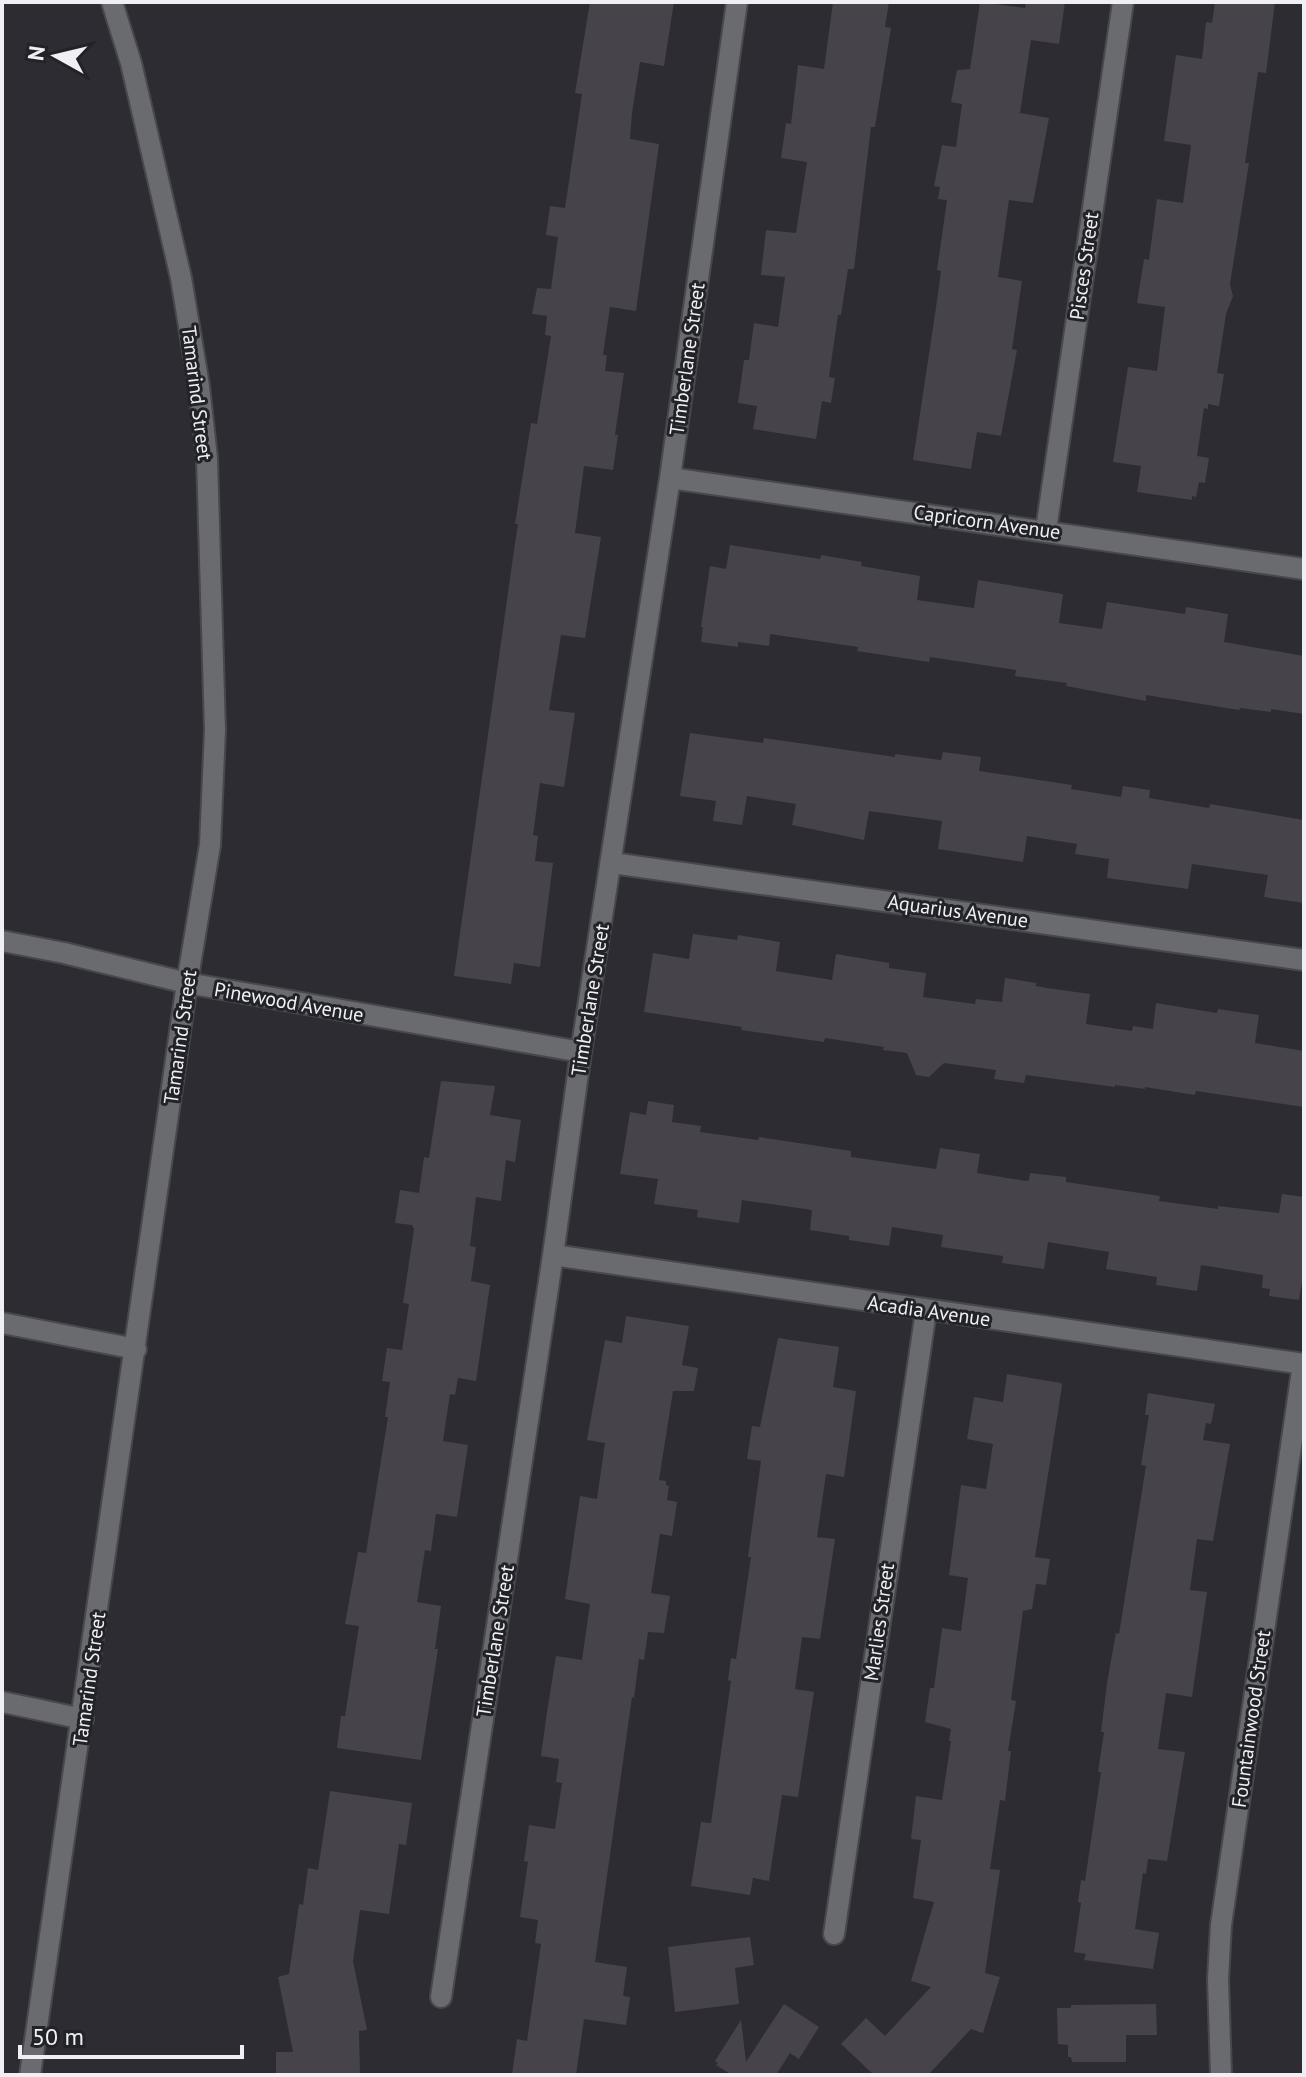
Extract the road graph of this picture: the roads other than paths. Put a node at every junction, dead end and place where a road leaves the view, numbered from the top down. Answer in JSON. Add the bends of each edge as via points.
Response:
{"nodes":[{"id":1,"x":737,"y":2,"type":"edge"},
{"id":2,"x":1123,"y":2,"type":"edge"},
{"id":3,"x":118,"y":4,"type":"edge"},
{"id":4,"x":670,"y":478,"type":"junction"},
{"id":5,"x":1046,"y":530,"type":"junction"},
{"id":6,"x":1304,"y":569,"type":"edge"},
{"id":7,"x":612,"y":863,"type":"junction"},
{"id":8,"x":2,"y":941,"type":"edge"},
{"id":9,"x":1304,"y":960,"type":"edge"},
{"id":10,"x":187,"y":983,"type":"junction"},
{"id":11,"x":581,"y":1052,"type":"junction"},
{"id":12,"x":553,"y":1255,"type":"junction"},
{"id":13,"x":926,"y":1311,"type":"junction"},
{"id":14,"x":2,"y":1323,"type":"edge"},
{"id":15,"x":136,"y":1349,"type":"junction"},
{"id":16,"x":1304,"y":1364,"type":"edge"},
{"id":17,"x":2,"y":1702,"type":"edge"},
{"id":18,"x":83,"y":1719,"type":"junction"},
{"id":19,"x":834,"y":1934,"type":"dead end"},
{"id":20,"x":441,"y":1997,"type":"dead end"},
{"id":21,"x":30,"y":2075,"type":"edge"},
{"id":22,"x":1221,"y":2075,"type":"edge"}],
"edges":[{"from":1,"to":4,"type":"street","name":"Timberlane Street"},
{"from":2,"to":5,"type":"street","name":"Pisces Street"},
{"from":3,"to":10,"type":"street","name":"Tamarind Street","via":[[181,278],[207,458],[215,730],[210,845]]},
{"from":4,"to":5,"type":"street","name":"Capricorn Avenue"},
{"from":4,"to":7,"type":"street","name":"Timberlane Street"},
{"from":5,"to":6,"type":"street","name":"Capricorn Avenue"},
{"from":7,"to":9,"type":"street","name":"Aquarius Avenue"},
{"from":7,"to":11,"type":"street","name":"Timberlane Street"},
{"from":8,"to":10,"type":"street","name":"Pinewood Avenue"},
{"from":10,"to":11,"type":"street","name":"Pinewood Avenue"},
{"from":10,"to":15,"type":"street","name":"Tamarind Street"},
{"from":11,"to":12,"type":"street","name":"Timberlane Street"},
{"from":12,"to":13,"type":"street","name":"Acadia Avenue"},
{"from":12,"to":20,"type":"street","name":"Timberlane Street"},
{"from":13,"to":16,"type":"street","name":"Acadia Avenue"},
{"from":13,"to":19,"type":"street","name":"Marlies Street"},
{"from":14,"to":15,"type":"street"},
{"from":15,"to":18,"type":"street","name":"Tamarind Street"},
{"from":16,"to":22,"type":"street","name":"Fountainwood Street","via":[[1221,1925]]},
{"from":17,"to":18,"type":"street"},
{"from":18,"to":21,"type":"street","name":"Tamarind Street"}]}
